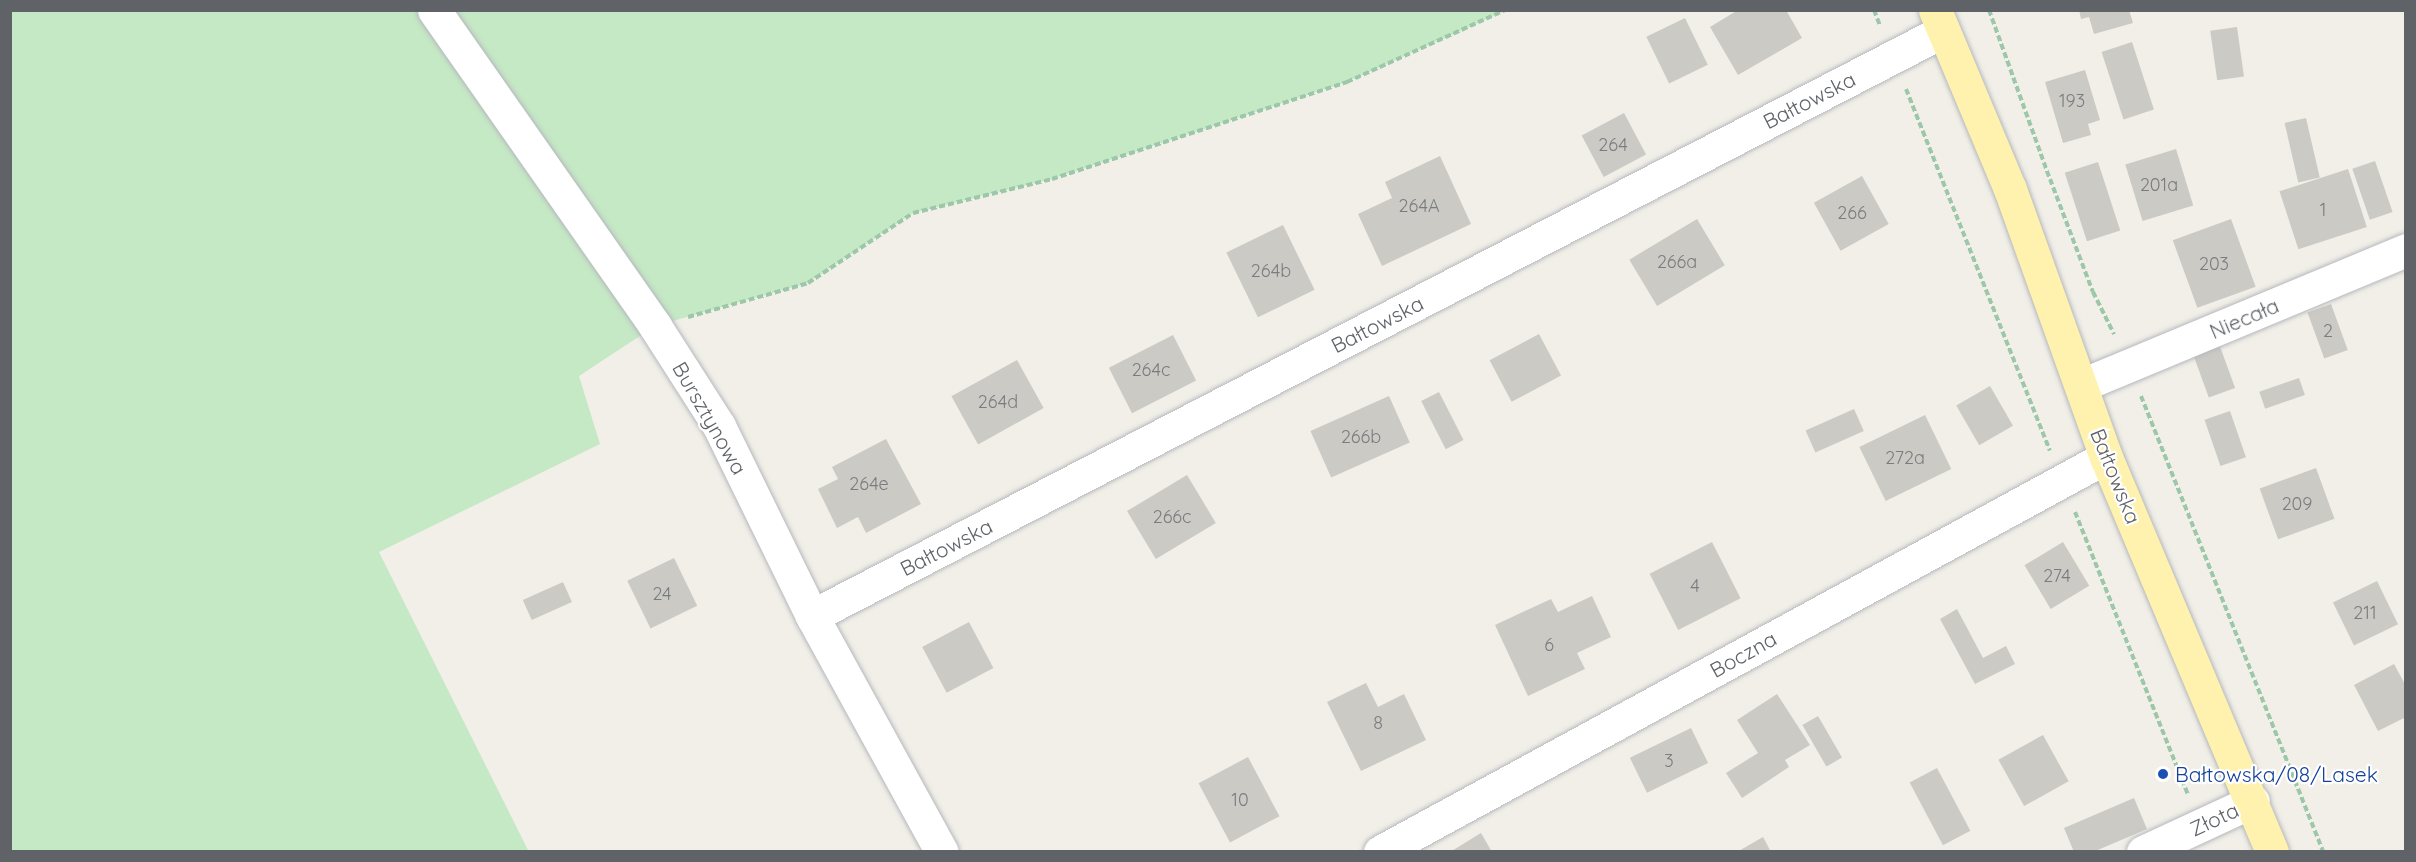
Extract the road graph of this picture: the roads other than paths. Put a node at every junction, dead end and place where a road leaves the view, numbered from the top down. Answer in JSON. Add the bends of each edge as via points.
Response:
{"nodes":[{"id":1,"x":434,"y":10,"type":"edge"},
{"id":2,"x":1939,"y":20,"type":"edge"},
{"id":3,"x":2406,"y":250,"type":"edge"},
{"id":4,"x":2082,"y":385,"type":"junction"},
{"id":5,"x":2106,"y":457,"type":"junction"},
{"id":6,"x":812,"y":616,"type":"junction"},
{"id":7,"x":2253,"y":801,"type":"junction"},
{"id":8,"x":942,"y":852,"type":"edge"},
{"id":9,"x":1380,"y":852,"type":"edge"},
{"id":10,"x":2143,"y":852,"type":"edge"},
{"id":11,"x":2272,"y":852,"type":"edge"}],
"edges":[{"from":1,"to":6,"type":"street","name":"Bursztynowa","via":[[655,326],[719,426]]},
{"from":2,"to":4,"type":"main road","name":"Bałtowska","via":[[2010,189]]},
{"from":2,"to":6,"type":"street","name":"Bałtowska","via":[[1893,57]]},
{"from":3,"to":4,"type":"street","name":"Niecała"},
{"from":4,"to":5,"type":"main road","name":"Bałtowska"},
{"from":5,"to":7,"type":"main road","name":"Bałtowska"},
{"from":5,"to":9,"type":"street","name":"Boczna"},
{"from":6,"to":8,"type":"street","name":"Bursztynowa"},
{"from":7,"to":10,"type":"street","name":"Złota"},
{"from":7,"to":11,"type":"main road","name":"Bałtowska"}]}
